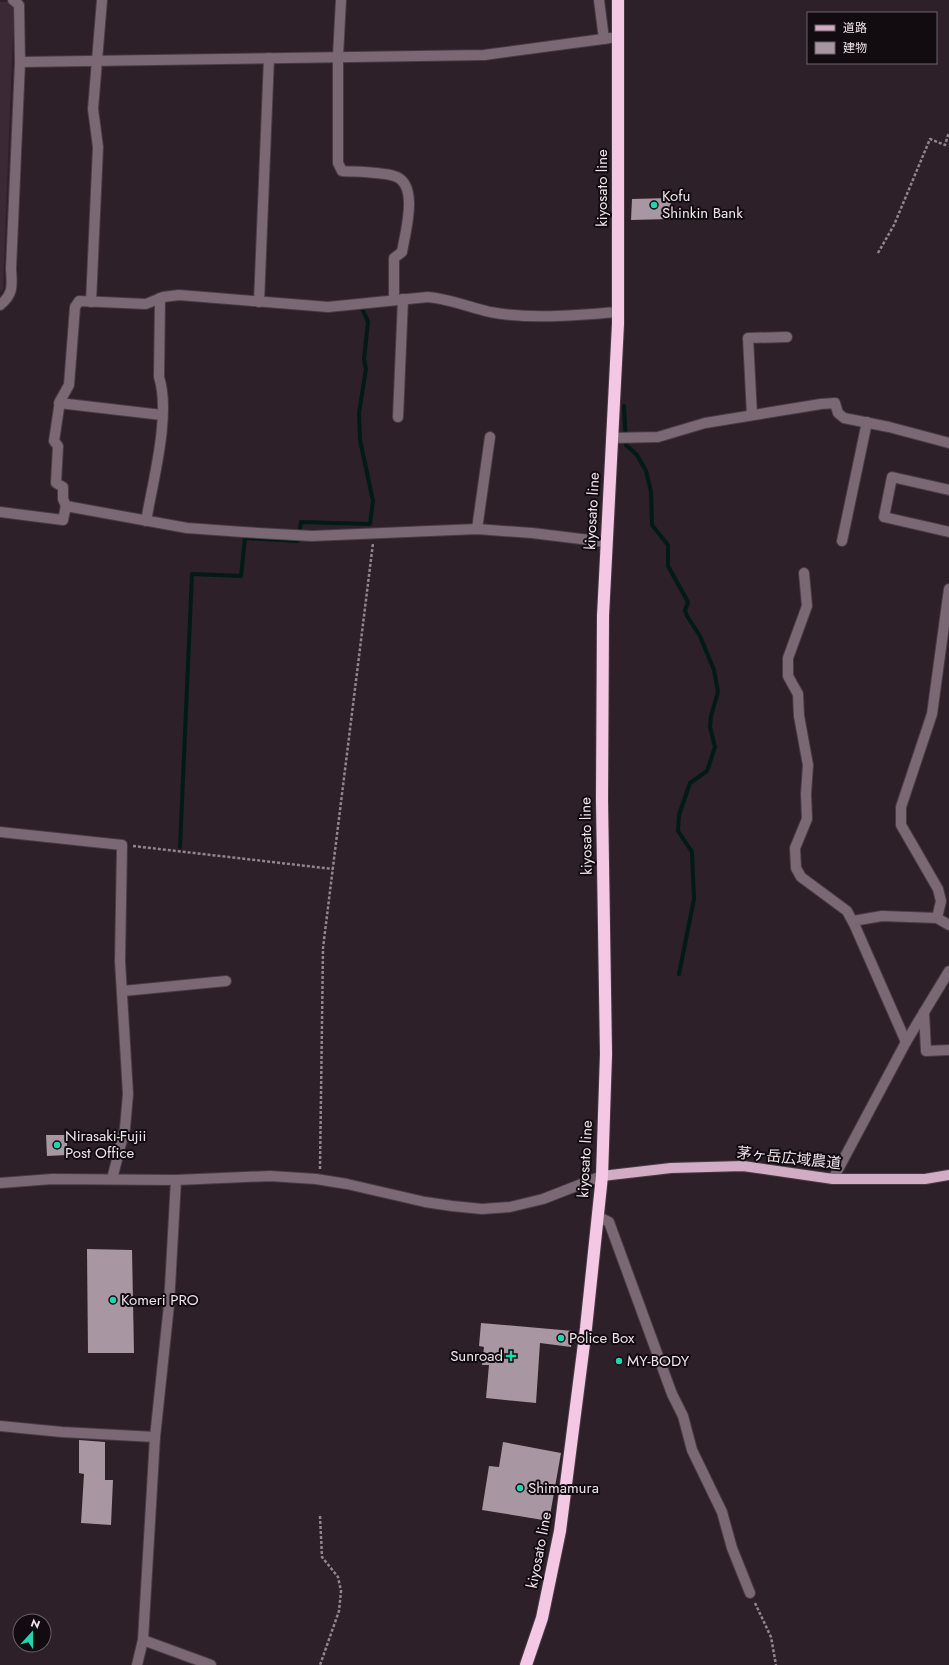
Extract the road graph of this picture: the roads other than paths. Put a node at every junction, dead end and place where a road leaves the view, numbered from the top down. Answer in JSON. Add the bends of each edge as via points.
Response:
{"nodes":[{"id":1,"x":13,"y":0,"type":"edge"},
{"id":2,"x":102,"y":0,"type":"edge"},
{"id":3,"x":341,"y":0,"type":"edge"},
{"id":4,"x":599,"y":0,"type":"edge"},
{"id":5,"x":618,"y":0,"type":"edge"},
{"id":6,"x":618,"y":37,"type":"junction"},
{"id":7,"x":604,"y":39,"type":"junction"},
{"id":8,"x":338,"y":56,"type":"junction"},
{"id":9,"x":269,"y":58,"type":"junction"},
{"id":10,"x":96,"y":60,"type":"junction"},
{"id":11,"x":20,"y":62,"type":"junction"},
{"id":12,"x":160,"y":298,"type":"junction"},
{"id":13,"x":398,"y":300,"type":"junction"},
{"id":14,"x":92,"y":302,"type":"junction"},
{"id":15,"x":259,"y":302,"type":"junction"},
{"id":16,"x":0,"y":305,"type":"edge"},
{"id":17,"x":618,"y":312,"type":"junction"},
{"id":18,"x":787,"y":337,"type":"dead end"},
{"id":19,"x":59,"y":403,"type":"junction"},
{"id":20,"x":752,"y":415,"type":"junction"},
{"id":21,"x":162,"y":416,"type":"junction"},
{"id":22,"x":398,"y":417,"type":"dead end"},
{"id":23,"x":867,"y":422,"type":"junction"},
{"id":24,"x":490,"y":437,"type":"dead end"},
{"id":25,"x":612,"y":438,"type":"junction"},
{"id":26,"x":949,"y":443,"type":"edge"},
{"id":27,"x":949,"y":490,"type":"edge"},
{"id":28,"x":66,"y":506,"type":"junction"},
{"id":29,"x":0,"y":512,"type":"edge"},
{"id":30,"x":146,"y":521,"type":"junction"},
{"id":31,"x":477,"y":530,"type":"junction"},
{"id":32,"x":949,"y":532,"type":"edge"},
{"id":33,"x":842,"y":541,"type":"dead end"},
{"id":34,"x":606,"y":542,"type":"junction"},
{"id":35,"x":804,"y":573,"type":"dead end"},
{"id":36,"x":949,"y":589,"type":"edge"},
{"id":37,"x":0,"y":832,"type":"edge"},
{"id":38,"x":937,"y":918,"type":"junction"},
{"id":39,"x":853,"y":921,"type":"junction"},
{"id":40,"x":949,"y":925,"type":"edge"},
{"id":41,"x":949,"y":971,"type":"edge"},
{"id":42,"x":226,"y":981,"type":"dead end"},
{"id":43,"x":123,"y":991,"type":"junction"},
{"id":44,"x":924,"y":1012,"type":"junction"},
{"id":45,"x":906,"y":1042,"type":"junction"},
{"id":46,"x":949,"y":1050,"type":"edge"},
{"id":47,"x":949,"y":1175,"type":"edge"},
{"id":48,"x":602,"y":1176,"type":"junction"},
{"id":49,"x":112,"y":1179,"type":"junction"},
{"id":50,"x":833,"y":1179,"type":"junction"},
{"id":51,"x":176,"y":1180,"type":"junction"},
{"id":52,"x":0,"y":1183,"type":"edge"},
{"id":53,"x":598,"y":1216,"type":"junction"},
{"id":54,"x":0,"y":1426,"type":"edge"},
{"id":55,"x":156,"y":1437,"type":"junction"},
{"id":56,"x":750,"y":1594,"type":"road end"},
{"id":57,"x":143,"y":1640,"type":"junction"},
{"id":58,"x":137,"y":1665,"type":"edge"},
{"id":59,"x":210,"y":1665,"type":"edge"},
{"id":60,"x":526,"y":1665,"type":"edge"}],
"edges":[{"from":1,"to":11,"type":"street","via":[[19,5]]},
{"from":2,"to":10,"type":"street"},
{"from":3,"to":8,"type":"street"},
{"from":4,"to":7,"type":"street"},
{"from":5,"to":6,"type":"highway","name":"kiyosato line"},
{"from":6,"to":7,"type":"street"},
{"from":6,"to":17,"type":"highway","name":"kiyosato line"},
{"from":7,"to":8,"type":"street","via":[[484,55]]},
{"from":8,"to":9,"type":"street"},
{"from":8,"to":13,"type":"street","via":[[338,163],[342,170],[395,176],[406,183],[410,198],[402,252],[394,258]]},
{"from":9,"to":10,"type":"street"},
{"from":9,"to":15,"type":"street"},
{"from":10,"to":11,"type":"street"},
{"from":10,"to":14,"type":"street","via":[[93,109],[98,147]]},
{"from":11,"to":16,"type":"street","via":[[12,289]]},
{"from":12,"to":14,"type":"street","via":[[146,304]]},
{"from":12,"to":15,"type":"street","via":[[179,296]]},
{"from":12,"to":21,"type":"street","via":[[159,377],[163,389]]},
{"from":13,"to":15,"type":"street","via":[[328,307]]},
{"from":13,"to":17,"type":"street","via":[[443,298],[491,312],[535,317]]},
{"from":13,"to":22,"type":"street"},
{"from":14,"to":19,"type":"street","via":[[79,301],[75,307],[69,385]]},
{"from":17,"to":25,"type":"highway","name":"kiyosato line"},
{"from":18,"to":20,"type":"street","via":[[748,338]]},
{"from":19,"to":21,"type":"street"},
{"from":19,"to":28,"type":"street","via":[[54,441],[58,446],[56,483],[64,487],[63,499]]},
{"from":20,"to":23,"type":"street","via":[[835,403],[838,413],[844,418]]},
{"from":20,"to":25,"type":"street","via":[[705,423],[658,437]]},
{"from":21,"to":30,"type":"street"},
{"from":23,"to":26,"type":"street"},
{"from":23,"to":33,"type":"street"},
{"from":24,"to":31,"type":"street"},
{"from":25,"to":34,"type":"highway","name":"kiyosato line"},
{"from":27,"to":32,"type":"street","via":[[892,477],[884,517]]},
{"from":28,"to":29,"type":"street","via":[[63,520]]},
{"from":28,"to":30,"type":"street"},
{"from":30,"to":31,"type":"street","via":[[187,528],[312,536]]},
{"from":31,"to":34,"type":"street","via":[[532,533]]},
{"from":34,"to":48,"type":"highway","name":"kiyosato line","via":[[602,800],[606,1054]]},
{"from":35,"to":39,"type":"street","via":[[808,606],[788,658],[788,676],[798,694],[799,716],[808,765],[807,819],[795,848],[796,868],[801,877],[847,911]]},
{"from":36,"to":38,"type":"street","via":[[932,714],[901,807],[901,824],[938,889],[941,901]]},
{"from":37,"to":43,"type":"street","via":[[122,845],[120,961]]},
{"from":38,"to":39,"type":"street","via":[[882,916]]},
{"from":38,"to":40,"type":"street"},
{"from":39,"to":45,"type":"street"},
{"from":41,"to":44,"type":"street"},
{"from":42,"to":43,"type":"street"},
{"from":43,"to":49,"type":"street","via":[[128,1094],[125,1128]]},
{"from":44,"to":45,"type":"street"},
{"from":44,"to":46,"type":"street","via":[[926,1051]]},
{"from":45,"to":50,"type":"street"},
{"from":47,"to":50,"type":"main road","name":"茅ヶ岳広域農道","via":[[925,1179]]},
{"from":48,"to":50,"type":"main road","name":"茅ヶ岳広域農道","via":[[670,1168],[744,1166]]},
{"from":48,"to":51,"type":"street","via":[[543,1199],[510,1207],[482,1209],[425,1202],[320,1180],[270,1176]]},
{"from":48,"to":53,"type":"highway","name":"kiyosato line"},
{"from":49,"to":51,"type":"street"},
{"from":49,"to":52,"type":"street","via":[[52,1179]]},
{"from":51,"to":55,"type":"street","via":[[170,1305]]},
{"from":53,"to":56,"type":"street","via":[[609,1222],[672,1394],[683,1416],[692,1450],[722,1512],[732,1548]]},
{"from":53,"to":60,"type":"highway","name":"kiyosato line","via":[[560,1531],[542,1618]]},
{"from":54,"to":55,"type":"street"},
{"from":55,"to":57,"type":"street"},
{"from":57,"to":58,"type":"street"},
{"from":57,"to":59,"type":"street"}]}
